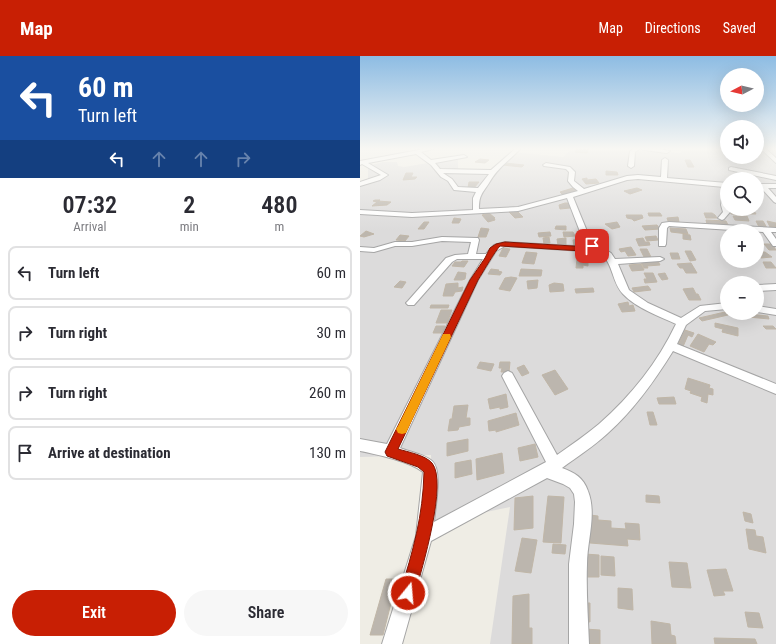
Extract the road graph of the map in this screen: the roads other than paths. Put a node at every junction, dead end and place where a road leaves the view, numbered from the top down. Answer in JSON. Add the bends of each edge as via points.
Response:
{"nodes":[{"id":1,"x":382,"y":176,"type":"edge"},
{"id":2,"x":446,"y":176,"type":"edge"},
{"id":3,"x":490,"y":176,"type":"edge"},
{"id":4,"x":572,"y":176,"type":"edge"},
{"id":5,"x":664,"y":176,"type":"edge"},
{"id":6,"x":664,"y":180,"type":"junction"},
{"id":7,"x":360,"y":184,"type":"edge"},
{"id":8,"x":720,"y":184,"type":"edge"},
{"id":9,"x":764,"y":186,"type":"edge"},
{"id":10,"x":776,"y":186,"type":"edge"},
{"id":11,"x":480,"y":190,"type":"junction"},
{"id":12,"x":583,"y":190,"type":"junction"},
{"id":13,"x":764,"y":190,"type":"edge"},
{"id":14,"x":569,"y":196,"type":"junction"},
{"id":15,"x":776,"y":201,"type":"edge"},
{"id":16,"x":360,"y":212,"type":"edge"},
{"id":17,"x":476,"y":212,"type":"junction"},
{"id":18,"x":766,"y":230,"type":"junction"},
{"id":19,"x":776,"y":230,"type":"edge"},
{"id":20,"x":662,"y":244,"type":"dead end"},
{"id":21,"x":776,"y":244,"type":"edge"},
{"id":22,"x":360,"y":249,"type":"edge"},
{"id":23,"x":599,"y":250,"type":"junction"},
{"id":24,"x":471,"y":256,"type":"junction"},
{"id":25,"x":489,"y":256,"type":"junction"},
{"id":26,"x":660,"y":259,"type":"dead end"},
{"id":27,"x":614,"y":262,"type":"junction"},
{"id":28,"x":776,"y":287,"type":"edge"},
{"id":29,"x":764,"y":288,"type":"edge"},
{"id":30,"x":411,"y":303,"type":"dead end"},
{"id":31,"x":720,"y":307,"type":"edge"},
{"id":32,"x":764,"y":311,"type":"edge"},
{"id":33,"x":776,"y":312,"type":"edge"},
{"id":34,"x":682,"y":323,"type":"junction"},
{"id":35,"x":671,"y":346,"type":"junction"},
{"id":36,"x":508,"y":376,"type":"dead end"},
{"id":37,"x":776,"y":389,"type":"edge"},
{"id":38,"x":360,"y":445,"type":"edge"},
{"id":39,"x":391,"y":452,"type":"junction"},
{"id":40,"x":550,"y":467,"type":"junction"},
{"id":41,"x":424,"y":536,"type":"junction"},
{"id":42,"x":392,"y":644,"type":"edge"},
{"id":43,"x":579,"y":644,"type":"edge"}],
"edges":[{"from":1,"to":7,"type":"street"},
{"from":2,"to":11,"type":"street","via":[[456,189]]},
{"from":3,"to":11,"type":"street"},
{"from":4,"to":12,"type":"street","via":[[571,181]]},
{"from":5,"to":6,"type":"street"},
{"from":6,"to":8,"type":"street"},
{"from":6,"to":12,"type":"street","via":[[627,178]]},
{"from":9,"to":10,"type":"street"},
{"from":11,"to":17,"type":"street","via":[[476,197]]},
{"from":12,"to":14,"type":"street"},
{"from":13,"to":15,"type":"street"},
{"from":14,"to":17,"type":"street","via":[[518,209]]},
{"from":14,"to":23,"type":"street","via":[[588,242]]},
{"from":16,"to":17,"type":"street","via":[[412,215]]},
{"from":18,"to":19,"type":"street"},
{"from":18,"to":20,"type":"street","via":[[669,224],[663,228]]},
{"from":18,"to":21,"type":"street"},
{"from":22,"to":24,"type":"street","via":[[374,250],[395,244],[442,239],[475,240]]},
{"from":23,"to":25,"type":"street","via":[[505,244],[492,249]]},
{"from":23,"to":27,"type":"street"},
{"from":24,"to":25,"type":"street"},
{"from":24,"to":30,"type":"street","via":[[449,260]]},
{"from":25,"to":39,"type":"street","via":[[474,280]]},
{"from":26,"to":27,"type":"street"},
{"from":27,"to":34,"type":"street","via":[[622,286],[631,296]]},
{"from":28,"to":29,"type":"street"},
{"from":31,"to":34,"type":"street","via":[[703,308]]},
{"from":32,"to":33,"type":"street"},
{"from":34,"to":35,"type":"street"},
{"from":35,"to":37,"type":"street"},
{"from":35,"to":40,"type":"street","via":[[654,372],[622,410],[603,429]]},
{"from":36,"to":40,"type":"street"},
{"from":38,"to":39,"type":"street"},
{"from":39,"to":41,"type":"street","via":[[421,462],[430,470]]},
{"from":40,"to":41,"type":"street"},
{"from":40,"to":43,"type":"street","via":[[575,482],[581,493],[583,513],[578,565]]},
{"from":41,"to":42,"type":"street"}]}
